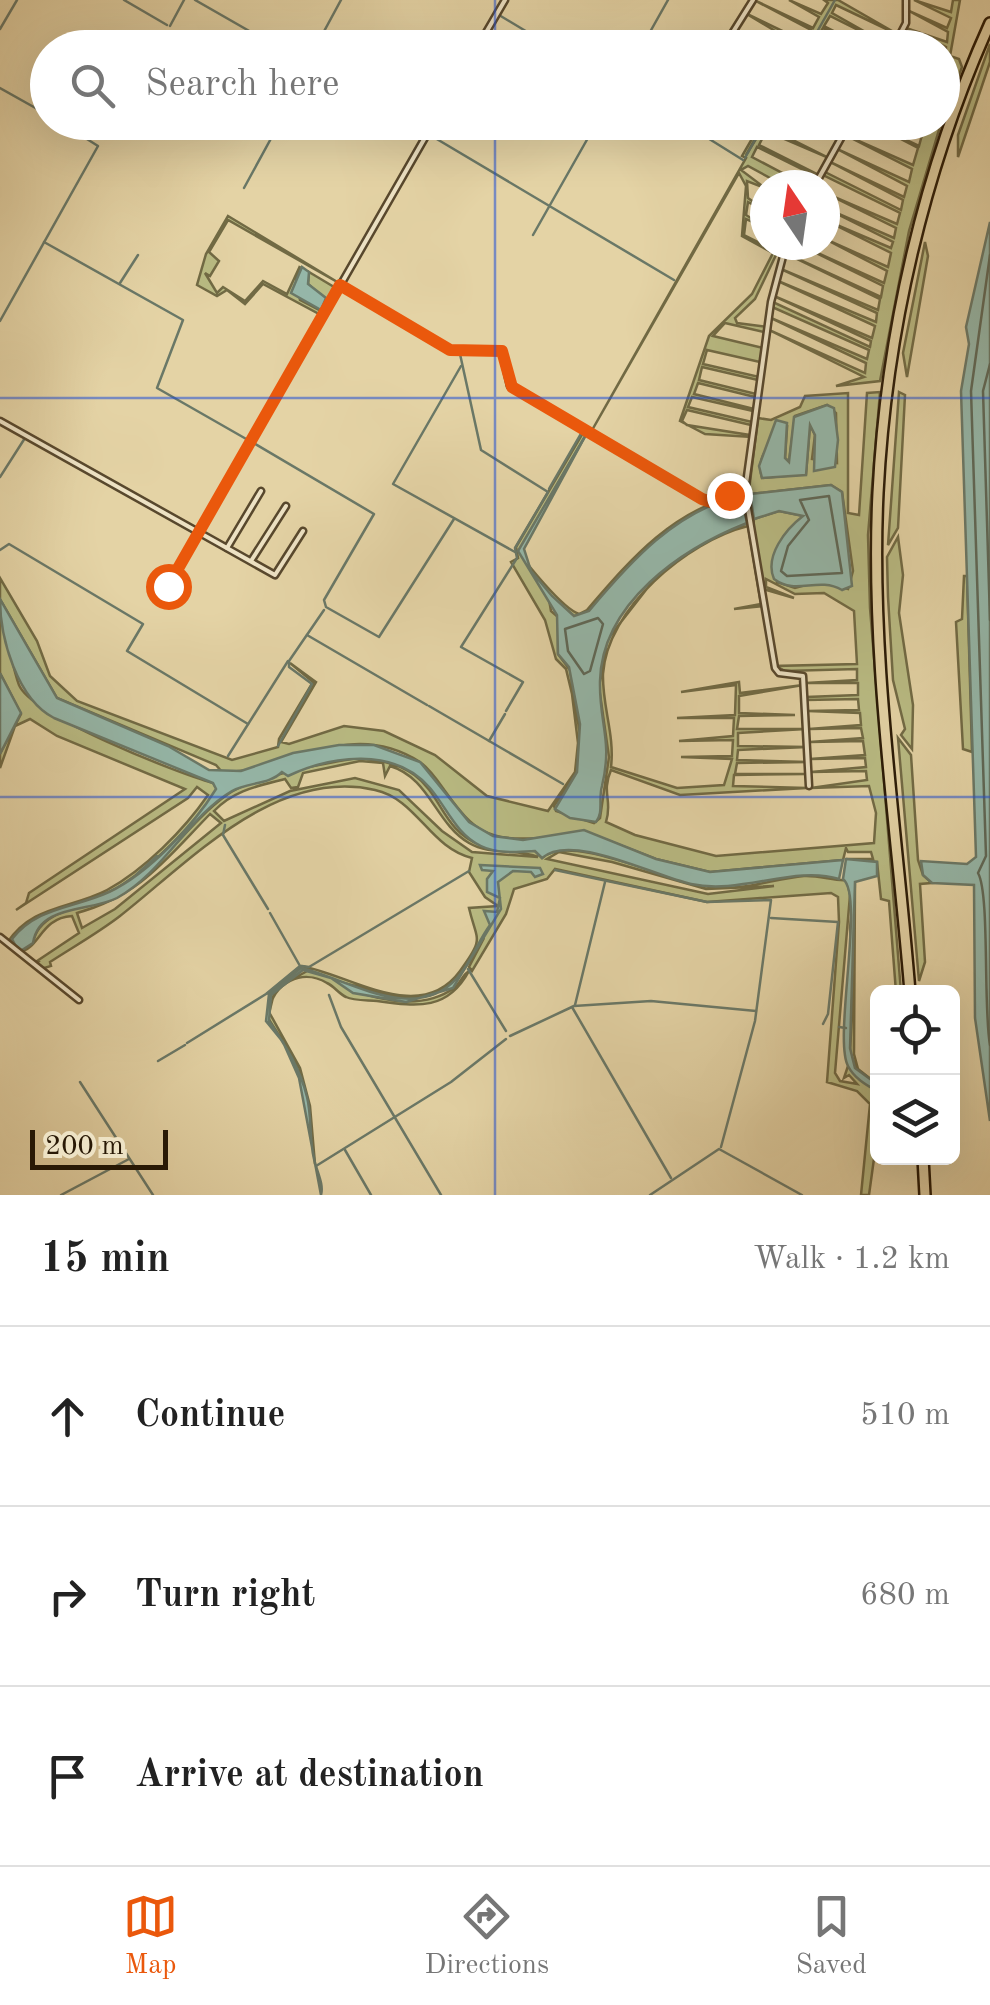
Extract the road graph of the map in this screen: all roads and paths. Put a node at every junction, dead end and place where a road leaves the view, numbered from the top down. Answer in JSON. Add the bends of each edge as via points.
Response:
{"nodes":[{"id":1,"x":504,"y":0,"type":"edge"},
{"id":2,"x":752,"y":0,"type":"edge"},
{"id":3,"x":906,"y":0,"type":"edge"},
{"id":4,"x":990,"y":23,"type":"edge"},
{"id":5,"x":487,"y":30,"type":"edge"},
{"id":6,"x":734,"y":30,"type":"edge"},
{"id":7,"x":902,"y":30,"type":"edge"},
{"id":8,"x":960,"y":95,"type":"edge"},
{"id":9,"x":424,"y":140,"type":"edge"},
{"id":10,"x":840,"y":140,"type":"edge"},
{"id":11,"x":945,"y":140,"type":"edge"},
{"id":12,"x":823,"y":170,"type":"edge"},
{"id":13,"x":782,"y":260,"type":"edge"},
{"id":14,"x":340,"y":285,"type":"junction"},
{"id":15,"x":0,"y":421,"type":"edge"},
{"id":16,"x":744,"y":491,"type":"junction"},
{"id":17,"x":261,"y":492,"type":"dead end"},
{"id":18,"x":286,"y":506,"type":"dead end"},
{"id":19,"x":303,"y":531,"type":"dead end"},
{"id":20,"x":196,"y":534,"type":"junction"},
{"id":21,"x":227,"y":548,"type":"junction"},
{"id":22,"x":251,"y":560,"type":"junction"},
{"id":23,"x":168,"y":586,"type":"dead end"},
{"id":24,"x":809,"y":786,"type":"dead end"},
{"id":25,"x":0,"y":937,"type":"edge"},
{"id":26,"x":909,"y":985,"type":"edge"},
{"id":27,"x":78,"y":1000,"type":"dead end"},
{"id":28,"x":923,"y":1165,"type":"edge"},
{"id":29,"x":924,"y":1195,"type":"edge"}],
"edges":[{"from":1,"to":5,"type":"street"},
{"from":2,"to":6,"type":"street"},
{"from":3,"to":7,"type":"street"},
{"from":4,"to":8,"type":"highway"},
{"from":9,"to":14,"type":"street"},
{"from":10,"to":12,"type":"street"},
{"from":11,"to":26,"type":"highway","via":[[912,254],[878,490],[880,644]]},
{"from":13,"to":16,"type":"street"},
{"from":14,"to":16,"type":"street","via":[[450,350],[502,351],[510,386],[702,499]]},
{"from":14,"to":20,"type":"street"},
{"from":15,"to":20,"type":"street"},
{"from":16,"to":24,"type":"street","via":[[775,668],[804,676]]},
{"from":17,"to":21,"type":"street"},
{"from":18,"to":22,"type":"street"},
{"from":19,"to":22,"type":"street","via":[[276,575]]},
{"from":20,"to":21,"type":"street"},
{"from":20,"to":23,"type":"street"},
{"from":21,"to":22,"type":"street"},
{"from":25,"to":27,"type":"street"},
{"from":28,"to":29,"type":"highway"}]}
